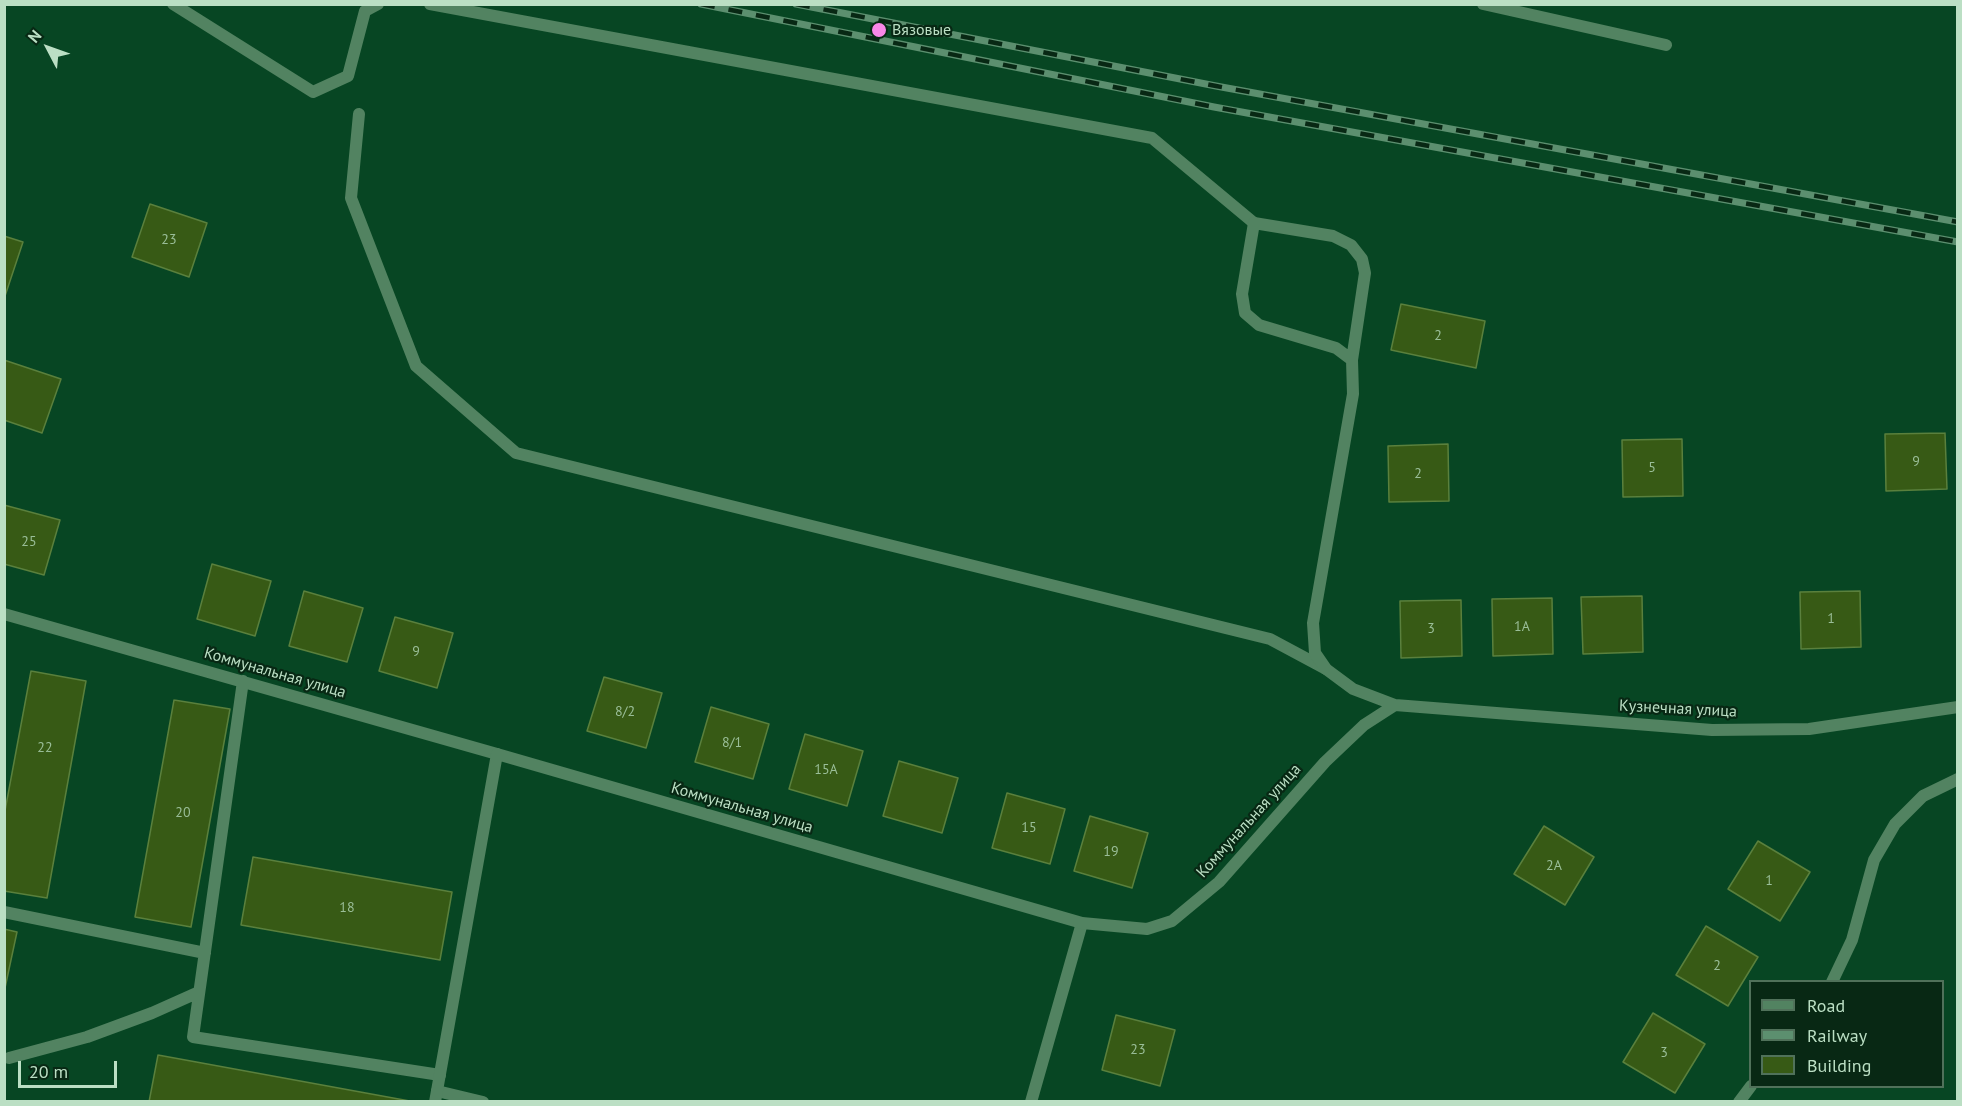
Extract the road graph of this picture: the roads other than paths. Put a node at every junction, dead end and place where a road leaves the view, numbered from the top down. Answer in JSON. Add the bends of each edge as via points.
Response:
{"nodes":[{"id":1,"x":173,"y":4,"type":"edge"},
{"id":2,"x":378,"y":4,"type":"edge"},
{"id":3,"x":430,"y":4,"type":"edge"},
{"id":4,"x":1483,"y":4,"type":"edge"},
{"id":5,"x":1666,"y":45,"type":"dead end"},
{"id":6,"x":359,"y":114,"type":"dead end"},
{"id":7,"x":1254,"y":223,"type":"junction"},
{"id":8,"x":1352,"y":360,"type":"junction"},
{"id":9,"x":4,"y":614,"type":"edge"},
{"id":10,"x":1326,"y":669,"type":"junction"},
{"id":11,"x":243,"y":681,"type":"junction"},
{"id":12,"x":1395,"y":705,"type":"junction"},
{"id":13,"x":1958,"y":706,"type":"edge"},
{"id":14,"x":497,"y":754,"type":"junction"},
{"id":15,"x":1958,"y":779,"type":"edge"},
{"id":16,"x":4,"y":912,"type":"edge"},
{"id":17,"x":1082,"y":923,"type":"junction"},
{"id":18,"x":205,"y":952,"type":"junction"},
{"id":19,"x":1832,"y":980,"type":"edge"},
{"id":20,"x":199,"y":992,"type":"junction"},
{"id":21,"x":9,"y":1058,"type":"dead end"},
{"id":22,"x":440,"y":1075,"type":"junction"},
{"id":23,"x":1749,"y":1088,"type":"edge"},
{"id":24,"x":436,"y":1096,"type":"edge"},
{"id":25,"x":483,"y":1101,"type":"edge"},
{"id":26,"x":1031,"y":1101,"type":"edge"},
{"id":27,"x":1739,"y":1101,"type":"edge"}],
"edges":[{"from":1,"to":2,"type":"street","via":[[313,92],[348,76],[365,11]]},
{"from":3,"to":7,"type":"street","via":[[1152,138]]},
{"from":4,"to":5,"type":"street"},
{"from":6,"to":10,"type":"street","name":"Кузнечная улица","via":[[351,198],[416,366],[516,453],[1270,639]]},
{"from":7,"to":8,"type":"street","via":[[1242,294],[1245,313],[1259,325],[1336,348]]},
{"from":7,"to":8,"type":"street","via":[[1333,236],[1351,245],[1362,259],[1365,273]]},
{"from":8,"to":10,"type":"street","via":[[1353,394],[1313,623],[1315,653]]},
{"from":9,"to":11,"type":"street","name":"Коммунальная улица"},
{"from":10,"to":12,"type":"street","name":"Кузнечная улица","via":[[1353,689]]},
{"from":11,"to":14,"type":"street","name":"Коммунальная улица"},
{"from":11,"to":18,"type":"street"},
{"from":12,"to":13,"type":"street","name":"Кузнечная улица","via":[[1712,730],[1809,729]]},
{"from":12,"to":17,"type":"street","name":"Коммунальная улица","via":[[1364,724],[1325,762],[1219,882],[1172,921],[1147,929]]},
{"from":14,"to":17,"type":"street","name":"Коммунальная улица"},
{"from":14,"to":22,"type":"street"},
{"from":15,"to":19,"type":"street","via":[[1923,796],[1895,824],[1874,860],[1852,940]]},
{"from":16,"to":18,"type":"street"},
{"from":17,"to":26,"type":"street"},
{"from":18,"to":20,"type":"street"},
{"from":20,"to":21,"type":"street","via":[[87,1037]]},
{"from":20,"to":22,"type":"street","via":[[193,1038]]},
{"from":22,"to":24,"type":"street"},
{"from":23,"to":27,"type":"street"},
{"from":24,"to":25,"type":"street"}]}
